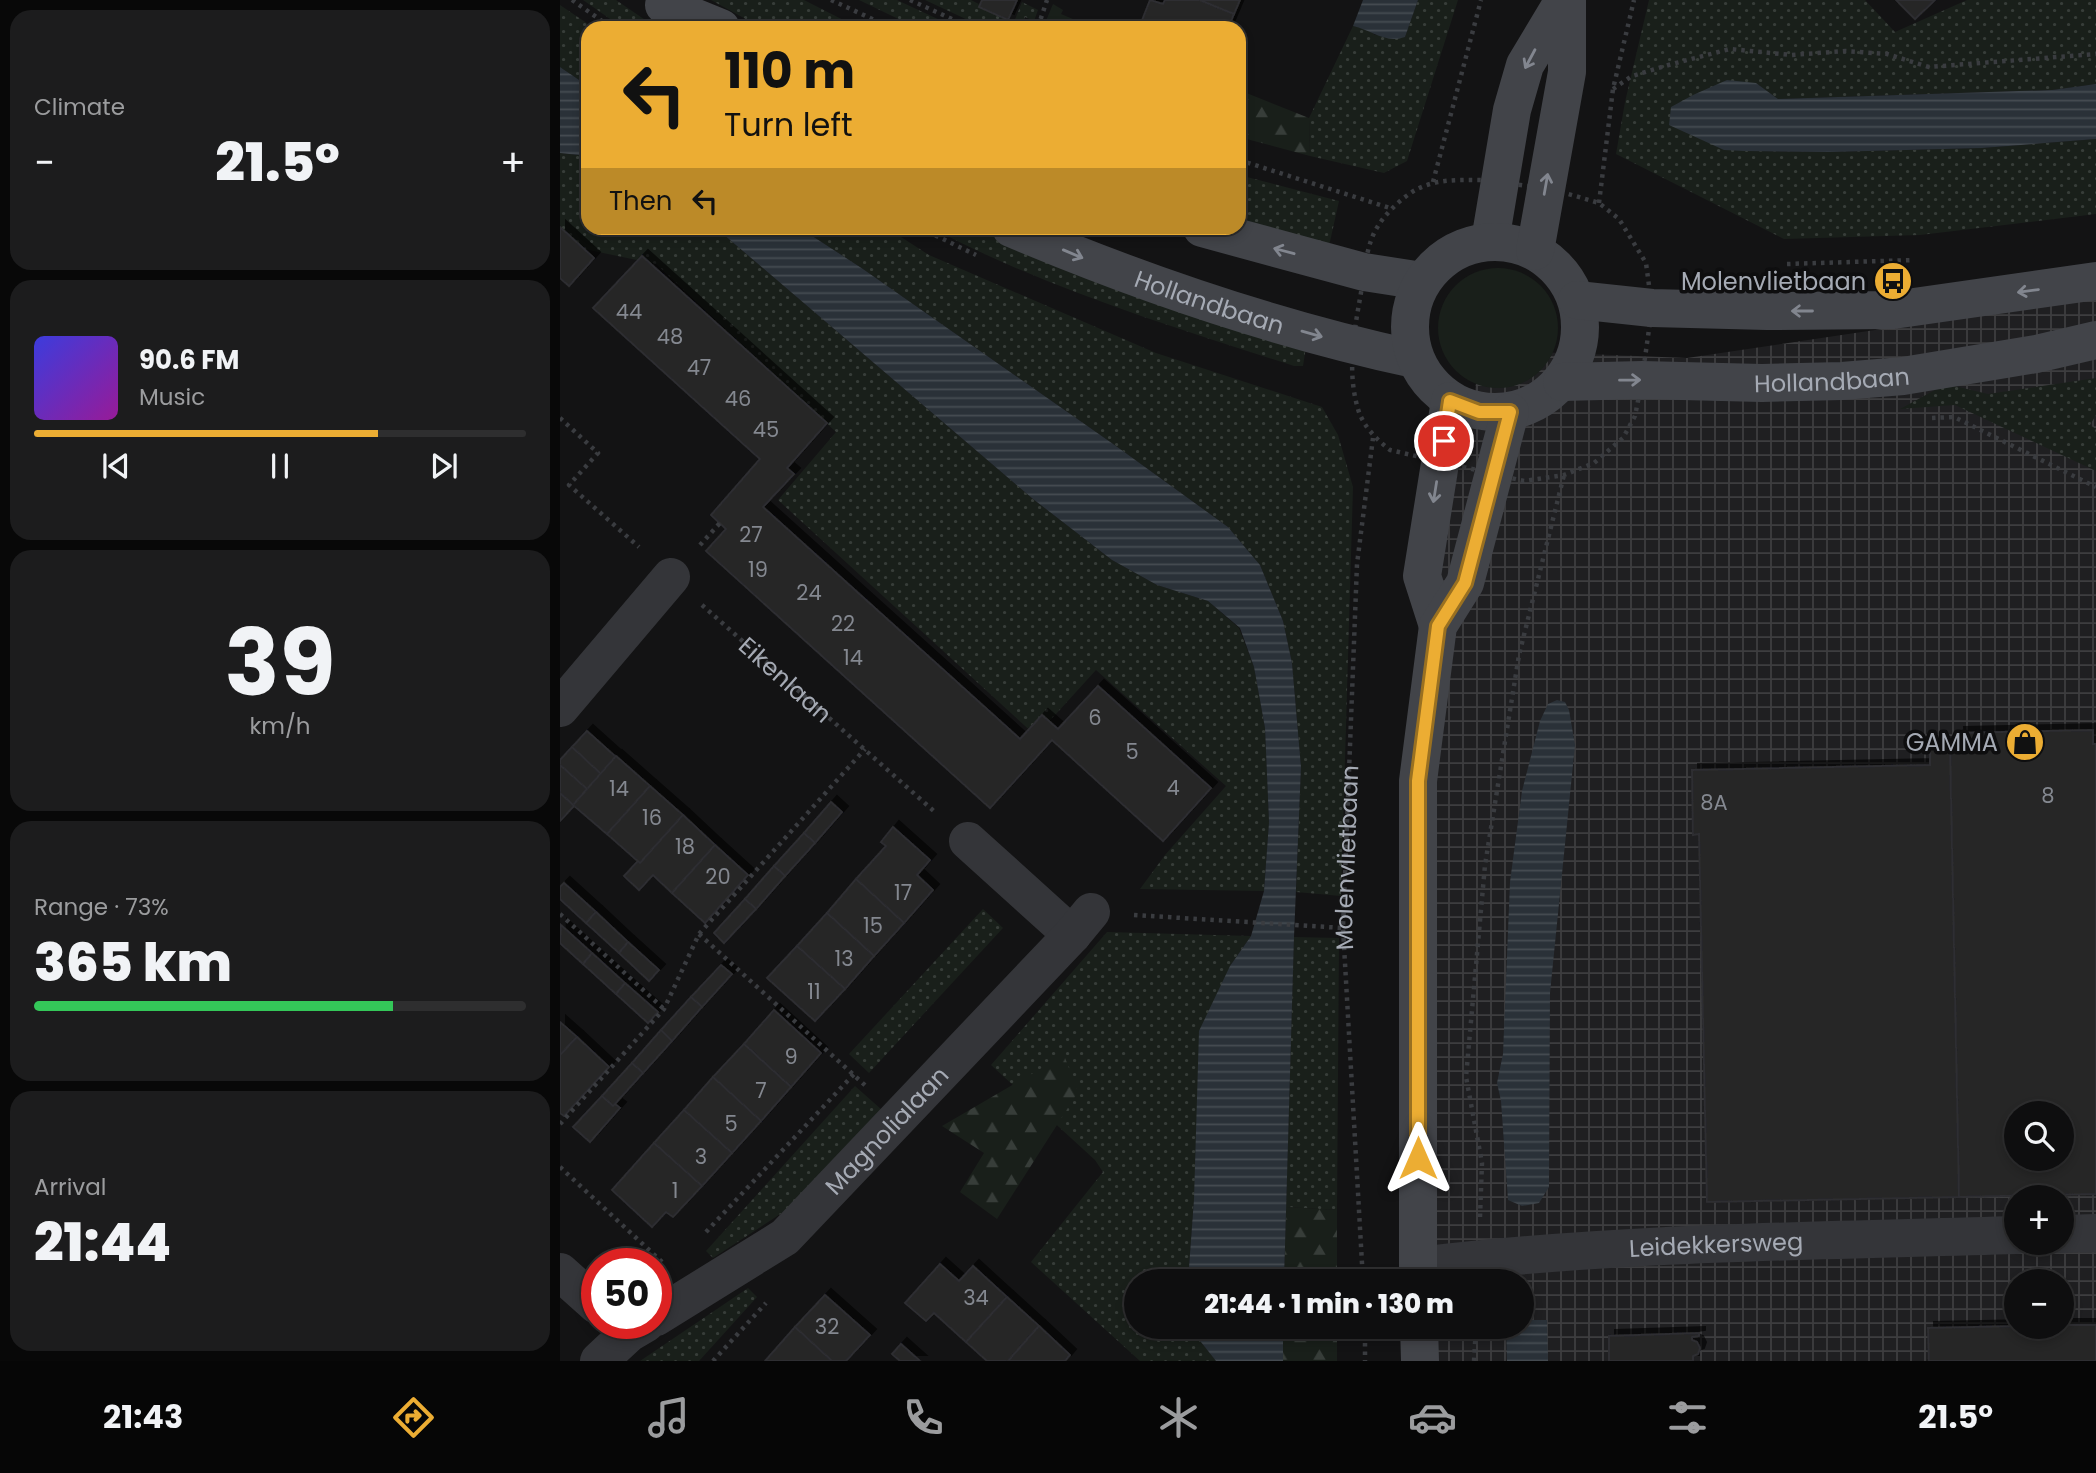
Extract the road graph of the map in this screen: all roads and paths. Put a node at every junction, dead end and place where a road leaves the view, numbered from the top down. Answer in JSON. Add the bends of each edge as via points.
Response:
{"nodes":[{"id":1,"x":572,"y":0,"type":"edge"},
{"id":2,"x":831,"y":0,"type":"edge"},
{"id":3,"x":910,"y":0,"type":"edge"},
{"id":4,"x":1047,"y":0,"type":"edge"},
{"id":5,"x":1480,"y":0,"type":"edge"},
{"id":6,"x":1565,"y":0,"type":"edge"},
{"id":7,"x":1634,"y":0,"type":"edge"},
{"id":8,"x":670,"y":11,"type":"edge"},
{"id":9,"x":602,"y":21,"type":"edge"},
{"id":10,"x":700,"y":21,"type":"edge"},
{"id":11,"x":877,"y":21,"type":"edge"},
{"id":12,"x":956,"y":21,"type":"edge"},
{"id":13,"x":1040,"y":21,"type":"edge"},
{"id":14,"x":2096,"y":54,"type":"edge"},
{"id":15,"x":1613,"y":89,"type":"junction"},
{"id":16,"x":1246,"y":162,"type":"edge"},
{"id":17,"x":1433,"y":182,"type":"junction"},
{"id":18,"x":1500,"y":182,"type":"junction"},
{"id":19,"x":1545,"y":188,"type":"junction"},
{"id":20,"x":1599,"y":203,"type":"junction"},
{"id":21,"x":1393,"y":209,"type":"junction"},
{"id":22,"x":1028,"y":235,"type":"edge"},
{"id":23,"x":1228,"y":235,"type":"edge"},
{"id":24,"x":1490,"y":241,"type":"junction"},
{"id":25,"x":1535,"y":251,"type":"junction"},
{"id":26,"x":1923,"y":260,"type":"dead end"},
{"id":27,"x":1784,"y":264,"type":"dead end"},
{"id":28,"x":1646,"y":268,"type":"junction"},
{"id":29,"x":1660,"y":268,"type":"dead end"},
{"id":30,"x":1364,"y":272,"type":"junction"},
{"id":31,"x":1422,"y":281,"type":"junction"},
{"id":32,"x":2096,"y":281,"type":"edge"},
{"id":33,"x":1577,"y":300,"type":"junction"},
{"id":34,"x":1651,"y":308,"type":"junction"},
{"id":35,"x":2096,"y":340,"type":"edge"},
{"id":36,"x":1352,"y":345,"type":"junction"},
{"id":37,"x":1415,"y":359,"type":"junction"},
{"id":38,"x":1562,"y":382,"type":"junction"},
{"id":39,"x":1450,"y":401,"type":"junction"},
{"id":40,"x":1641,"y":404,"type":"junction"},
{"id":41,"x":1510,"y":412,"type":"junction"},
{"id":42,"x":560,"y":418,"type":"edge"},
{"id":43,"x":1927,"y":419,"type":"dead end"},
{"id":44,"x":1373,"y":437,"type":"junction"},
{"id":45,"x":1440,"y":461,"type":"junction"},
{"id":46,"x":1493,"y":473,"type":"junction"},
{"id":47,"x":1564,"y":475,"type":"junction"},
{"id":48,"x":2096,"y":487,"type":"edge"},
{"id":49,"x":671,"y":577,"type":"junction"},
{"id":50,"x":1438,"y":626,"type":"junction"},
{"id":51,"x":560,"y":708,"type":"edge"},
{"id":52,"x":864,"y":749,"type":"junction"},
{"id":53,"x":968,"y":841,"type":"joint"},
{"id":54,"x":560,"y":914,"type":"edge"},
{"id":55,"x":1082,"y":923,"type":"junction"},
{"id":56,"x":1343,"y":928,"type":"junction"},
{"id":57,"x":699,"y":934,"type":"junction"},
{"id":58,"x":664,"y":1009,"type":"junction"},
{"id":59,"x":854,"y":1074,"type":"junction"},
{"id":60,"x":898,"y":1117,"type":"junction"},
{"id":61,"x":560,"y":1124,"type":"edge"},
{"id":62,"x":560,"y":1167,"type":"edge"},
{"id":63,"x":2096,"y":1233,"type":"edge"},
{"id":64,"x":2074,"y":1234,"type":"edge"},
{"id":65,"x":2004,"y":1235,"type":"edge"},
{"id":66,"x":698,"y":1241,"type":"dead end"},
{"id":67,"x":647,"y":1248,"type":"edge"},
{"id":68,"x":1478,"y":1259,"type":"junction"},
{"id":69,"x":1362,"y":1269,"type":"edge"},
{"id":70,"x":1418,"y":1269,"type":"edge"},
{"id":71,"x":1438,"y":1269,"type":"edge"},
{"id":72,"x":560,"y":1272,"type":"edge"},
{"id":73,"x":581,"y":1291,"type":"edge"},
{"id":74,"x":672,"y":1303,"type":"edge"},
{"id":75,"x":622,"y":1339,"type":"edge"},
{"id":76,"x":1365,"y":1339,"type":"edge"},
{"id":77,"x":1419,"y":1339,"type":"edge"},
{"id":78,"x":1475,"y":1339,"type":"edge"},
{"id":79,"x":599,"y":1361,"type":"edge"},
{"id":80,"x":1365,"y":1361,"type":"edge"},
{"id":81,"x":1420,"y":1361,"type":"edge"},
{"id":82,"x":1474,"y":1361,"type":"edge"}],
"edges":[{"from":1,"to":9,"type":"path"},
{"from":2,"to":11,"type":"path"},
{"from":3,"to":12,"type":"path"},
{"from":4,"to":13,"type":"path"},
{"from":5,"to":17,"type":"path"},
{"from":6,"to":18,"type":"main road","one_way":true,"via":[[1525,65]]},
{"from":19,"to":6,"type":"main road","one_way":true,"via":[[1567,72]]},
{"from":7,"to":15,"type":"path"},
{"from":8,"to":10,"type":"main road"},
{"from":14,"to":15,"type":"path","via":[[1929,67],[1887,54],[1791,55],[1730,49],[1632,76]]},
{"from":15,"to":20,"type":"path"},
{"from":16,"to":21,"type":"path"},
{"from":17,"to":18,"type":"path"},
{"from":17,"to":21,"type":"path","via":[[1413,191]]},
{"from":18,"to":19,"type":"path"},
{"from":18,"to":24,"type":"main road"},
{"from":19,"to":20,"type":"path"},
{"from":19,"to":25,"type":"main road"},
{"from":20,"to":28,"type":"path","via":[[1619,219]]},
{"from":21,"to":30,"type":"path","via":[[1378,226]]},
{"from":22,"to":36,"type":"main road","name":"Hollandbaan","one_way":true,"via":[[1215,305]]},
{"from":30,"to":23,"type":"main road","one_way":true},
{"from":24,"to":25,"type":"main road"},
{"from":24,"to":31,"type":"main road","via":[[1463,248],[1440,261]]},
{"from":25,"to":33,"type":"main road","via":[[1560,271]]},
{"from":26,"to":27,"type":"path"},
{"from":28,"to":29,"type":"path"},
{"from":28,"to":34,"type":"path"},
{"from":30,"to":31,"type":"main road"},
{"from":30,"to":36,"type":"path"},
{"from":31,"to":37,"type":"main road","via":[[1409,320]]},
{"from":32,"to":34,"type":"main road","one_way":true,"via":[[1893,310]]},
{"from":33,"to":34,"type":"main road"},
{"from":33,"to":38,"type":"main road","via":[[1581,328],[1576,357]]},
{"from":34,"to":40,"type":"path"},
{"from":35,"to":40,"type":"main road","name":"Hollandbaan","via":[[1903,376],[1762,383]]},
{"from":36,"to":37,"type":"main road","name":"Hollandbaan"},
{"from":36,"to":44,"type":"path","via":[[1358,411]]},
{"from":37,"to":39,"type":"main road","via":[[1429,383]]},
{"from":38,"to":40,"type":"main road","name":"Hollandbaan","one_way":true},
{"from":38,"to":41,"type":"main road","via":[[1539,401]]},
{"from":39,"to":41,"type":"main road","via":[[1479,412]]},
{"from":39,"to":45,"type":"main road"},
{"from":40,"to":47,"type":"path","via":[[1623,438],[1594,463]]},
{"from":41,"to":46,"type":"main road"},
{"from":42,"to":49,"type":"path","name":"Eikenlaan","via":[[598,453],[569,485]]},
{"from":43,"to":48,"type":"path","name":"Hollandbaan","via":[[1954,416]]},
{"from":44,"to":45,"type":"path","via":[[1390,450]]},
{"from":44,"to":56,"type":"path","name":"Molenvlietbaan","via":[[1357,564]]},
{"from":45,"to":46,"type":"path"},
{"from":45,"to":50,"type":"main road","one_way":true,"via":[[1422,576]]},
{"from":46,"to":47,"type":"path","via":[[1524,481]]},
{"from":46,"to":50,"type":"main road","via":[[1465,583]]},
{"from":47,"to":68,"type":"path","via":[[1519,655],[1485,864],[1466,1077],[1482,1163]]},
{"from":49,"to":51,"type":"street"},
{"from":49,"to":52,"type":"path","name":"Eikenlaan"},
{"from":50,"to":70,"type":"main road","via":[[1418,781]]},
{"from":52,"to":53,"type":"path","name":"Eikenlaan"},
{"from":52,"to":57,"type":"path"},
{"from":53,"to":55,"type":"street"},
{"from":54,"to":58,"type":"path"},
{"from":55,"to":56,"type":"path","via":[[1235,922]]},
{"from":55,"to":60,"type":"street","name":"Magnolialaan"},
{"from":56,"to":69,"type":"path","name":"Molenvlietbaan"},
{"from":57,"to":58,"type":"path"},
{"from":57,"to":59,"type":"path"},
{"from":58,"to":61,"type":"path"},
{"from":59,"to":60,"type":"path"},
{"from":59,"to":66,"type":"path"},
{"from":60,"to":74,"type":"street","name":"Magnolialaan","via":[[785,1237]]},
{"from":62,"to":67,"type":"path"},
{"from":63,"to":64,"type":"street"},
{"from":65,"to":68,"type":"street","name":"Leidekkersweg","via":[[1662,1246]]},
{"from":68,"to":71,"type":"street","name":"Leidekkersweg"},
{"from":72,"to":73,"type":"street"},
{"from":75,"to":79,"type":"street","name":"Magnolialaan"},
{"from":76,"to":80,"type":"path"},
{"from":77,"to":81,"type":"main road"},
{"from":78,"to":82,"type":"path"}]}
